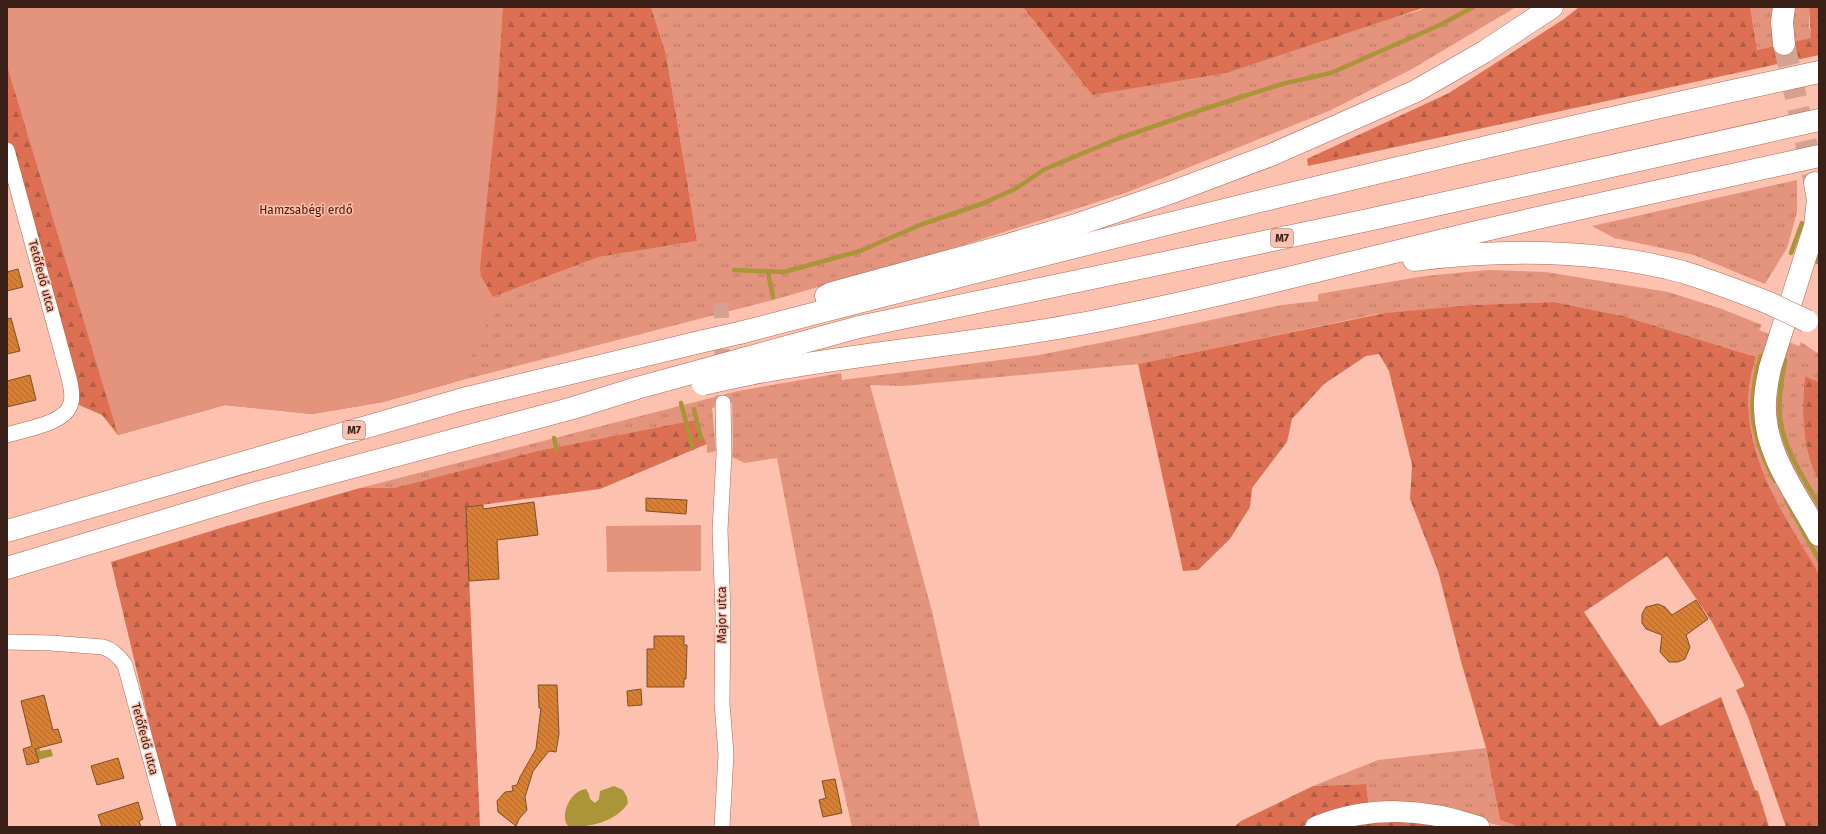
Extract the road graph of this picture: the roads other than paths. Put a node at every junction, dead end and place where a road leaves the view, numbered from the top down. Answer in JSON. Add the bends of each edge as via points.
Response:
{"nodes":[{"id":1,"x":1552,"y":7,"type":"edge"},
{"id":2,"x":1784,"y":7,"type":"edge"},
{"id":3,"x":1784,"y":44,"type":"tunnel mouth"},
{"id":4,"x":1819,"y":72,"type":"edge"},
{"id":5,"x":1819,"y":120,"type":"edge"},
{"id":6,"x":7,"y":150,"type":"edge"},
{"id":7,"x":1819,"y":156,"type":"edge"},
{"id":8,"x":1815,"y":183,"type":"dead end"},
{"id":9,"x":13,"y":196,"type":"edge"},
{"id":10,"x":1231,"y":292,"type":"junction"},
{"id":11,"x":1813,"y":324,"type":"edge"},
{"id":12,"x":767,"y":325,"type":"junction"},
{"id":13,"x":748,"y":366,"type":"junction"},
{"id":14,"x":723,"y":403,"type":"tunnel mouth"},
{"id":15,"x":7,"y":434,"type":"edge"},
{"id":16,"x":7,"y":531,"type":"edge"},
{"id":17,"x":1819,"y":535,"type":"edge"},
{"id":18,"x":7,"y":568,"type":"edge"},
{"id":19,"x":7,"y":642,"type":"edge"},
{"id":20,"x":169,"y":827,"type":"edge"},
{"id":21,"x":722,"y":827,"type":"edge"},
{"id":22,"x":1316,"y":827,"type":"edge"},
{"id":23,"x":1479,"y":827,"type":"edge"}],
"edges":[{"from":1,"to":12,"type":"highway","via":[[1484,52],[1416,91],[1271,155],[1079,224],[832,293]]},
{"from":2,"to":3,"type":"highway"},
{"from":4,"to":12,"type":"highway","number":"M7","via":[[1263,200]]},
{"from":5,"to":13,"type":"highway","number":"M7","via":[[1368,220],[860,326]]},
{"from":6,"to":9,"type":"street","name":"Tetőfedő utca"},
{"from":7,"to":10,"type":"highway","via":[[1493,229]]},
{"from":8,"to":17,"type":"highway","via":[[1818,200],[1815,226],[1770,368],[1765,391],[1765,410],[1773,451]]},
{"from":9,"to":15,"type":"street","name":"Tetőfedő utca","via":[[69,378],[72,402],[63,416],[53,422]]},
{"from":10,"to":11,"type":"highway","bridge":true,"via":[[1443,256],[1492,253],[1581,254],[1682,272],[1769,303]]},
{"from":10,"to":13,"type":"highway","via":[[1090,322],[1017,334],[793,366]]},
{"from":12,"to":16,"type":"highway","number":"M7","bridge":true,"via":[[463,399]]},
{"from":13,"to":18,"type":"highway","number":"M7","bridge":true,"via":[[703,377],[637,388],[574,408],[256,493]]},
{"from":14,"to":21,"type":"street","name":"Major utca","via":[[724,454],[720,530],[723,613],[722,703],[726,754]]},
{"from":19,"to":20,"type":"street","name":"Tetőfedő utca","via":[[103,647],[116,653],[125,665]]},
{"from":22,"to":23,"type":"main road","via":[[1359,815],[1386,811],[1434,815]]}]}
